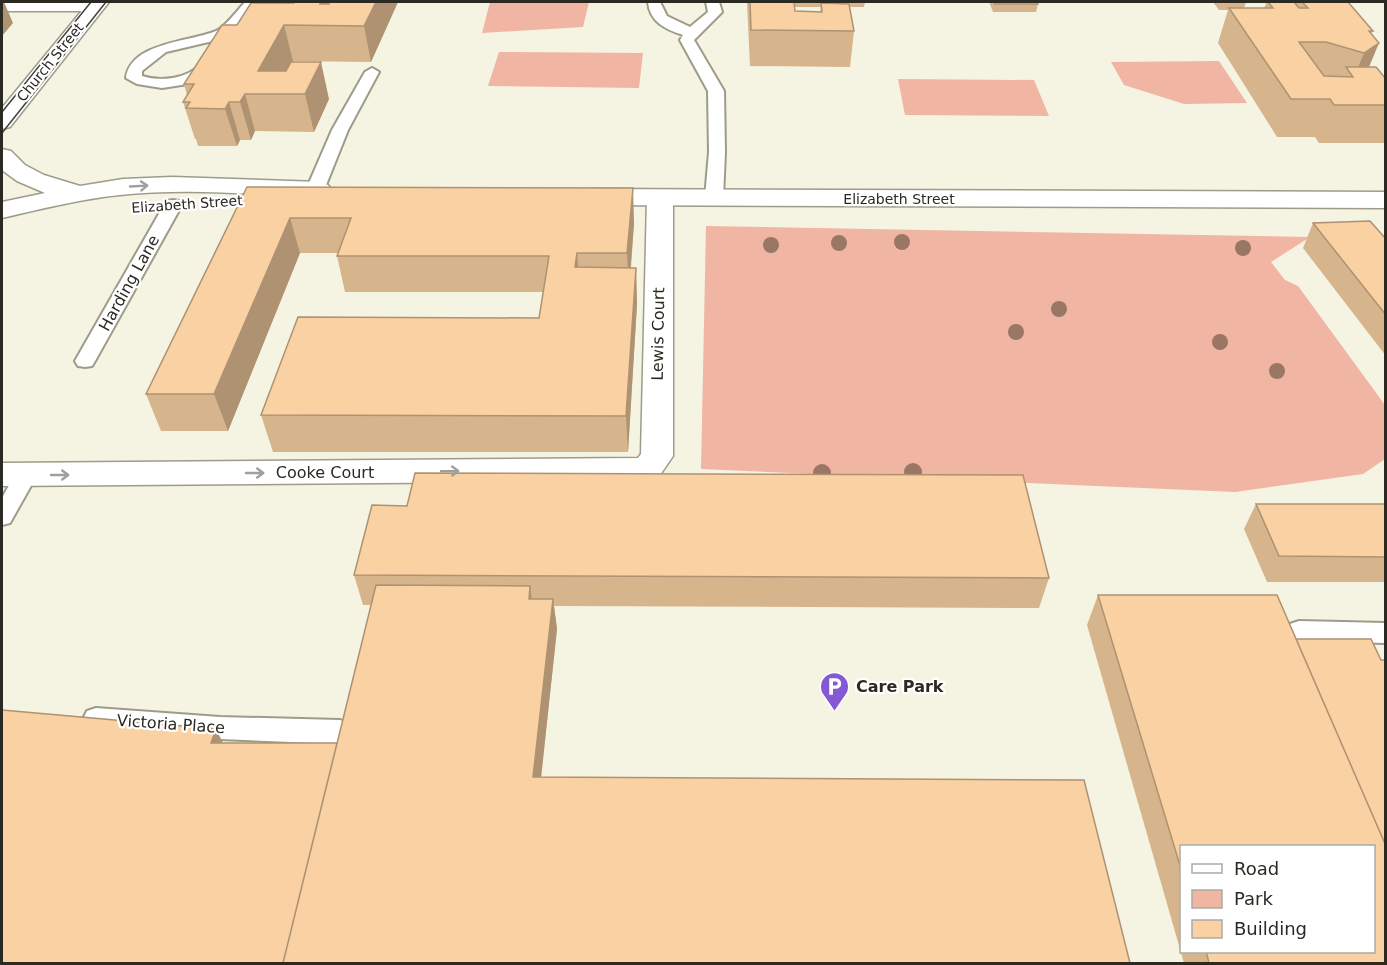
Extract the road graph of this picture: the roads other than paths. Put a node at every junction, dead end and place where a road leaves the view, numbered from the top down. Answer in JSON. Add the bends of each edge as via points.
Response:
{"nodes":[{"id":1,"x":654,"y":2,"type":"edge"},
{"id":2,"x":712,"y":2,"type":"edge"},
{"id":3,"x":98,"y":3,"type":"edge"},
{"id":4,"x":2,"y":5,"type":"edge"},
{"id":5,"x":252,"y":7,"type":"edge"},
{"id":6,"x":690,"y":32,"type":"junction"},
{"id":7,"x":223,"y":34,"type":"junction"},
{"id":8,"x":372,"y":72,"type":"dead end"},
{"id":9,"x":2,"y":122,"type":"edge"},
{"id":10,"x":2,"y":156,"type":"edge"},
{"id":11,"x":315,"y":190,"type":"junction"},
{"id":12,"x":82,"y":193,"type":"junction"},
{"id":13,"x":560,"y":197,"type":"edge"},
{"id":14,"x":660,"y":198,"type":"junction"},
{"id":15,"x":714,"y":198,"type":"junction"},
{"id":16,"x":1386,"y":200,"type":"edge"},
{"id":17,"x":172,"y":205,"type":"junction"},
{"id":18,"x":2,"y":210,"type":"edge"},
{"id":19,"x":2,"y":232,"type":"edge"},
{"id":20,"x":85,"y":361,"type":"dead end"},
{"id":21,"x":648,"y":466,"type":"joint"},
{"id":22,"x":14,"y":475,"type":"edge"},
{"id":23,"x":2,"y":517,"type":"edge"},
{"id":24,"x":1299,"y":632,"type":"dead end"},
{"id":25,"x":1386,"y":633,"type":"edge"},
{"id":26,"x":71,"y":717,"type":"edge"},
{"id":27,"x":340,"y":732,"type":"edge"}],
"edges":[{"from":1,"to":6,"type":"lane","via":[[656,13],[667,25]]},
{"from":2,"to":6,"type":"lane","via":[[715,12],[708,22]]},
{"from":3,"to":4,"type":"street"},
{"from":3,"to":9,"type":"street","name":"Church Street"},
{"from":5,"to":7,"type":"lane"},
{"from":6,"to":15,"type":"lane","via":[[687,40],[716,91]]},
{"from":7,"to":7,"type":"lane","via":[[207,67],[192,77],[152,84],[134,78],[135,69],[161,49]]},
{"from":8,"to":11,"type":"lane","via":[[340,130]]},
{"from":10,"to":12,"type":"street","via":[[25,176]]},
{"from":12,"to":11,"type":"street","name":"Elizabeth Street","one_way":true,"via":[[136,186],[197,185]]},
{"from":11,"to":17,"type":"street","name":"Elizabeth Street","via":[[347,194]]},
{"from":12,"to":18,"type":"street","name":"Elizabeth Street"},
{"from":13,"to":14,"type":"street","name":"Elizabeth Street"},
{"from":14,"to":15,"type":"street","name":"Elizabeth Street"},
{"from":14,"to":21,"type":"street","name":"Lewis Court","via":[[657,456]]},
{"from":15,"to":16,"type":"street","name":"Elizabeth Street"},
{"from":17,"to":19,"type":"street","name":"Elizabeth Street","via":[[67,216]]},
{"from":17,"to":20,"type":"lane","name":"Harding Lane"},
{"from":22,"to":21,"type":"street","name":"Cooke Court","one_way":true,"via":[[632,470]]},
{"from":22,"to":23,"type":"lane"},
{"from":24,"to":25,"type":"lane"},
{"from":26,"to":27,"type":"lane","name":"Victoria Place"}]}
